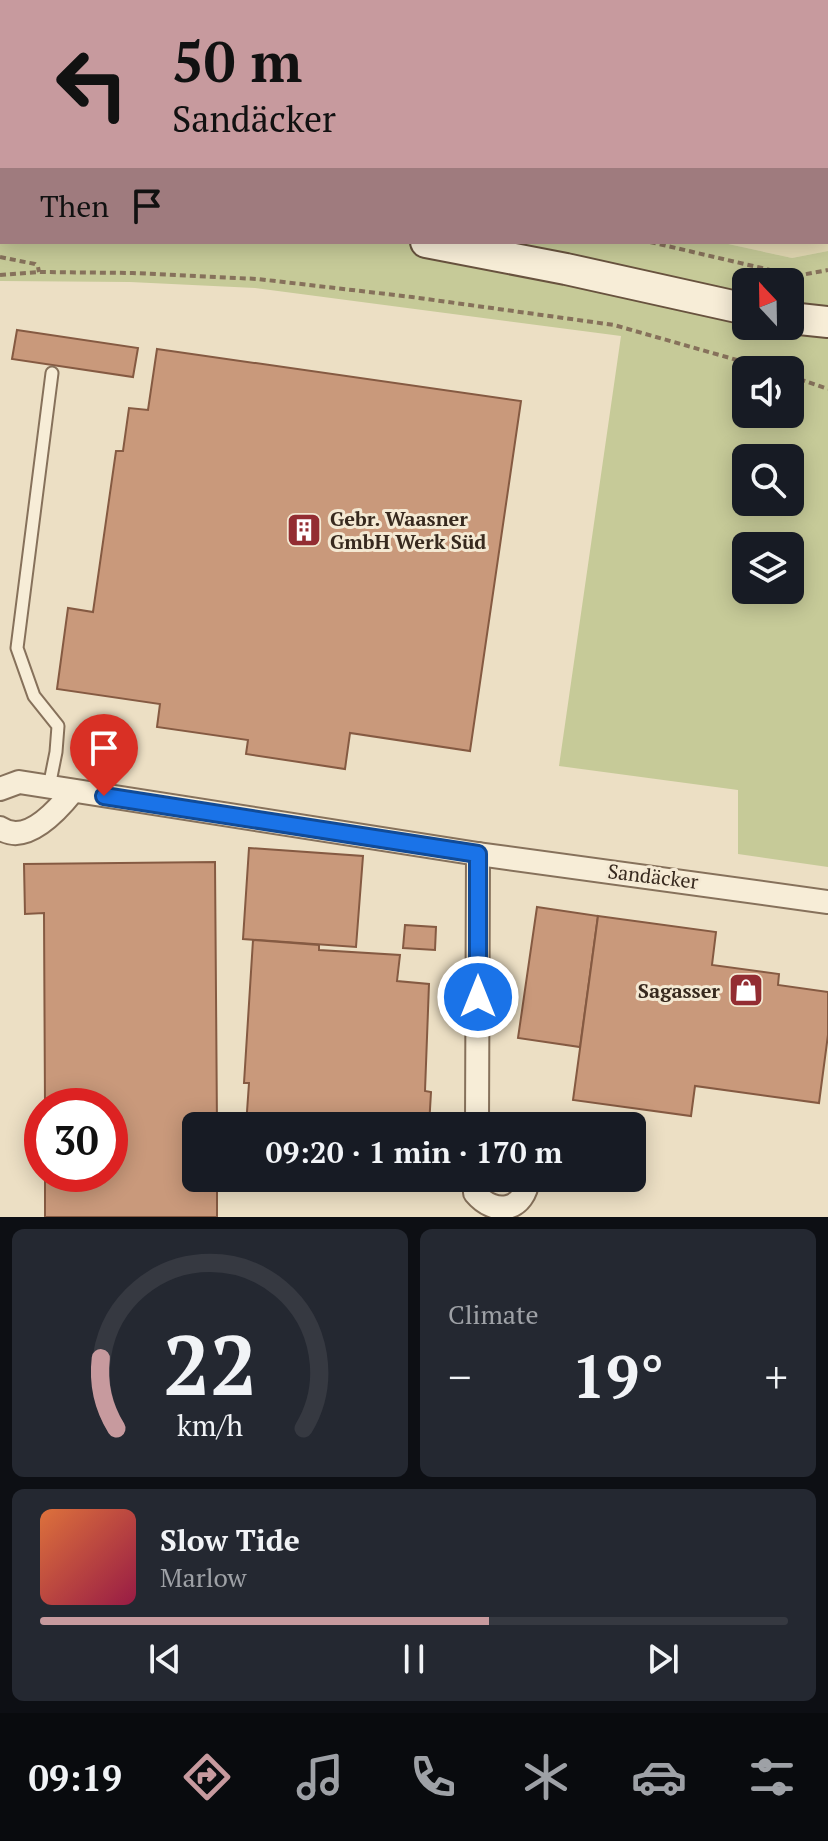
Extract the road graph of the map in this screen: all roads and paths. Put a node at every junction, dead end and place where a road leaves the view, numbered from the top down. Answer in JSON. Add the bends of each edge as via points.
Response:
{"nodes":[{"id":1,"x":436,"y":244,"type":"edge"},
{"id":2,"x":659,"y":244,"type":"edge"},
{"id":3,"x":0,"y":257,"type":"edge"},
{"id":4,"x":828,"y":270,"type":"edge"},
{"id":5,"x":39,"y":272,"type":"junction"},
{"id":6,"x":0,"y":275,"type":"edge"},
{"id":7,"x":732,"y":306,"type":"edge"},
{"id":8,"x":732,"y":359,"type":"edge"},
{"id":9,"x":52,"y":373,"type":"dead end"},
{"id":10,"x":804,"y":381,"type":"edge"},
{"id":11,"x":828,"y":389,"type":"edge"},
{"id":12,"x":49,"y":787,"type":"junction"},
{"id":13,"x":0,"y":789,"type":"edge"},
{"id":14,"x":73,"y":791,"type":"junction"},
{"id":15,"x":0,"y":828,"type":"edge"},
{"id":16,"x":478,"y":854,"type":"junction"},
{"id":17,"x":828,"y":902,"type":"edge"},
{"id":18,"x":481,"y":1112,"type":"edge"},
{"id":19,"x":475,"y":1192,"type":"edge"},
{"id":20,"x":527,"y":1192,"type":"edge"}],
"edges":[{"from":1,"to":7,"type":"main road"},
{"from":2,"to":4,"type":"path","via":[[796,276]]},
{"from":3,"to":5,"type":"path","via":[[35,264]]},
{"from":5,"to":6,"type":"path"},
{"from":5,"to":8,"type":"path","via":[[258,279],[427,299],[614,325]]},
{"from":9,"to":12,"type":"lane","via":[[17,648],[34,696],[58,726]]},
{"from":10,"to":11,"type":"path"},
{"from":12,"to":13,"type":"street","name":"Sandäcker","via":[[19,782]]},
{"from":12,"to":14,"type":"street","name":"Sandäcker"},
{"from":14,"to":15,"type":"street","via":[[56,812],[23,833]]},
{"from":14,"to":16,"type":"street","name":"Sandäcker"},
{"from":16,"to":17,"type":"street","name":"Sandäcker"},
{"from":16,"to":18,"type":"street"},
{"from":19,"to":20,"type":"street","via":[[495,1207],[509,1207]]}]}
